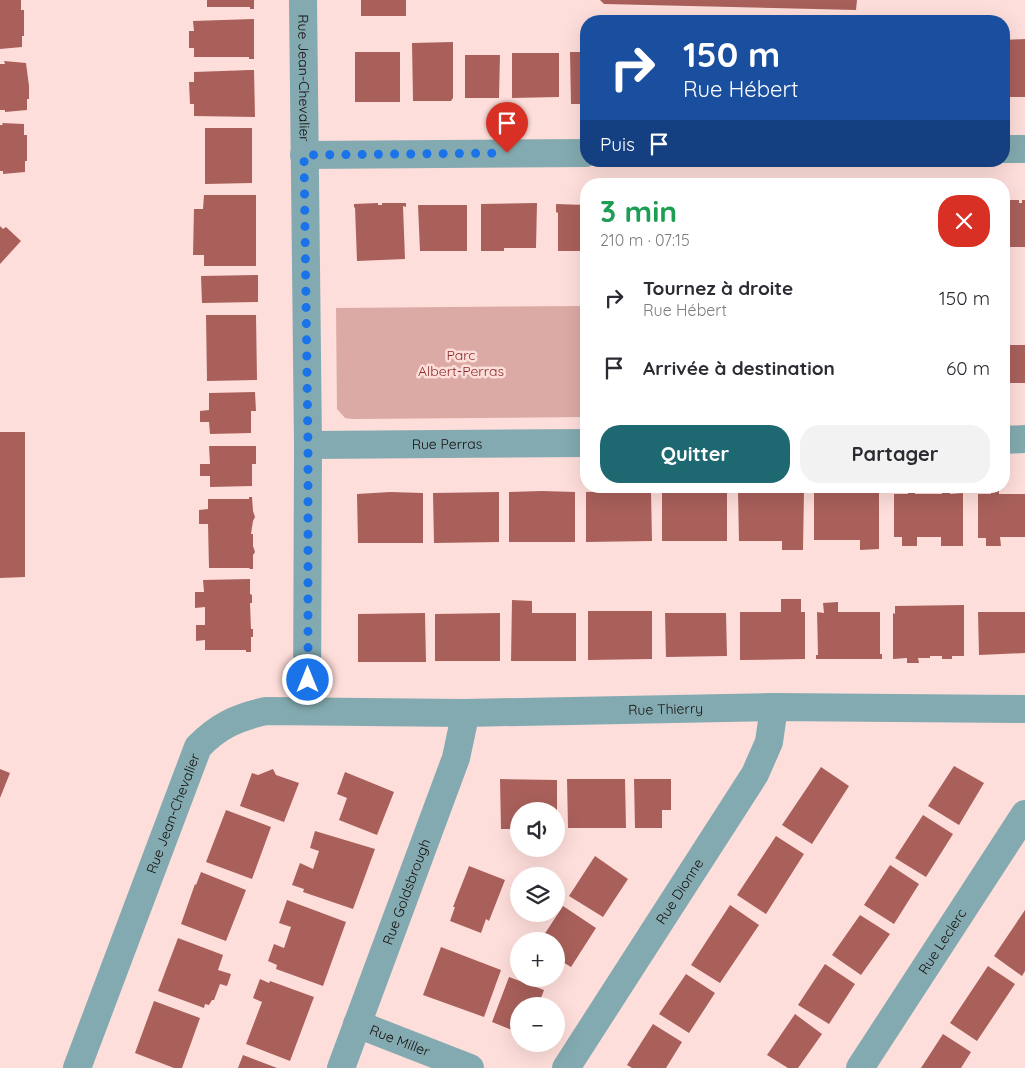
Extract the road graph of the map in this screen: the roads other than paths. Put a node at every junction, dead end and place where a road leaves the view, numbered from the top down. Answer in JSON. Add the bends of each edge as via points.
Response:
{"nodes":[{"id":1,"x":303,"y":0,"type":"edge"},
{"id":2,"x":1010,"y":149,"type":"edge"},
{"id":3,"x":1025,"y":149,"type":"edge"},
{"id":4,"x":580,"y":152,"type":"edge"},
{"id":5,"x":304,"y":155,"type":"junction"},
{"id":6,"x":1010,"y":440,"type":"edge"},
{"id":7,"x":1025,"y":440,"type":"edge"},
{"id":8,"x":580,"y":443,"type":"edge"},
{"id":9,"x":308,"y":445,"type":"junction"},
{"id":10,"x":774,"y":707,"type":"junction"},
{"id":11,"x":1025,"y":709,"type":"edge"},
{"id":12,"x":307,"y":711,"type":"junction"},
{"id":13,"x":464,"y":714,"type":"junction"},
{"id":14,"x":1025,"y":814,"type":"edge"},
{"id":15,"x":357,"y":1024,"type":"junction"},
{"id":16,"x":77,"y":1068,"type":"edge"},
{"id":17,"x":340,"y":1068,"type":"edge"},
{"id":18,"x":470,"y":1068,"type":"edge"},
{"id":19,"x":566,"y":1068,"type":"edge"},
{"id":20,"x":860,"y":1068,"type":"edge"}],
"edges":[{"from":1,"to":5,"type":"street","name":"Rue Jean-Chevalier"},
{"from":2,"to":3,"type":"street"},
{"from":4,"to":5,"type":"street"},
{"from":5,"to":9,"type":"street","name":"Rue Jean-Chevalier"},
{"from":6,"to":7,"type":"street"},
{"from":8,"to":9,"type":"street","name":"Rue Perras"},
{"from":9,"to":12,"type":"street","name":"Rue Jean-Chevalier"},
{"from":10,"to":11,"type":"street","name":"Rue Thierry"},
{"from":10,"to":13,"type":"street","name":"Rue Thierry"},
{"from":10,"to":19,"type":"street","name":"Rue Dionne","via":[[769,742],[755,774]]},
{"from":12,"to":13,"type":"street","name":"Rue Thierry"},
{"from":12,"to":16,"type":"street","name":"Rue Jean-Chevalier","via":[[266,711],[244,716],[220,727],[198,747]]},
{"from":13,"to":15,"type":"street","name":"Rue Goldsbrough","via":[[456,758]]},
{"from":14,"to":20,"type":"street","name":"Rue Leclerc"},
{"from":15,"to":17,"type":"street","name":"Rue Goldsbrough"},
{"from":15,"to":18,"type":"street","name":"Rue Miller"}]}
